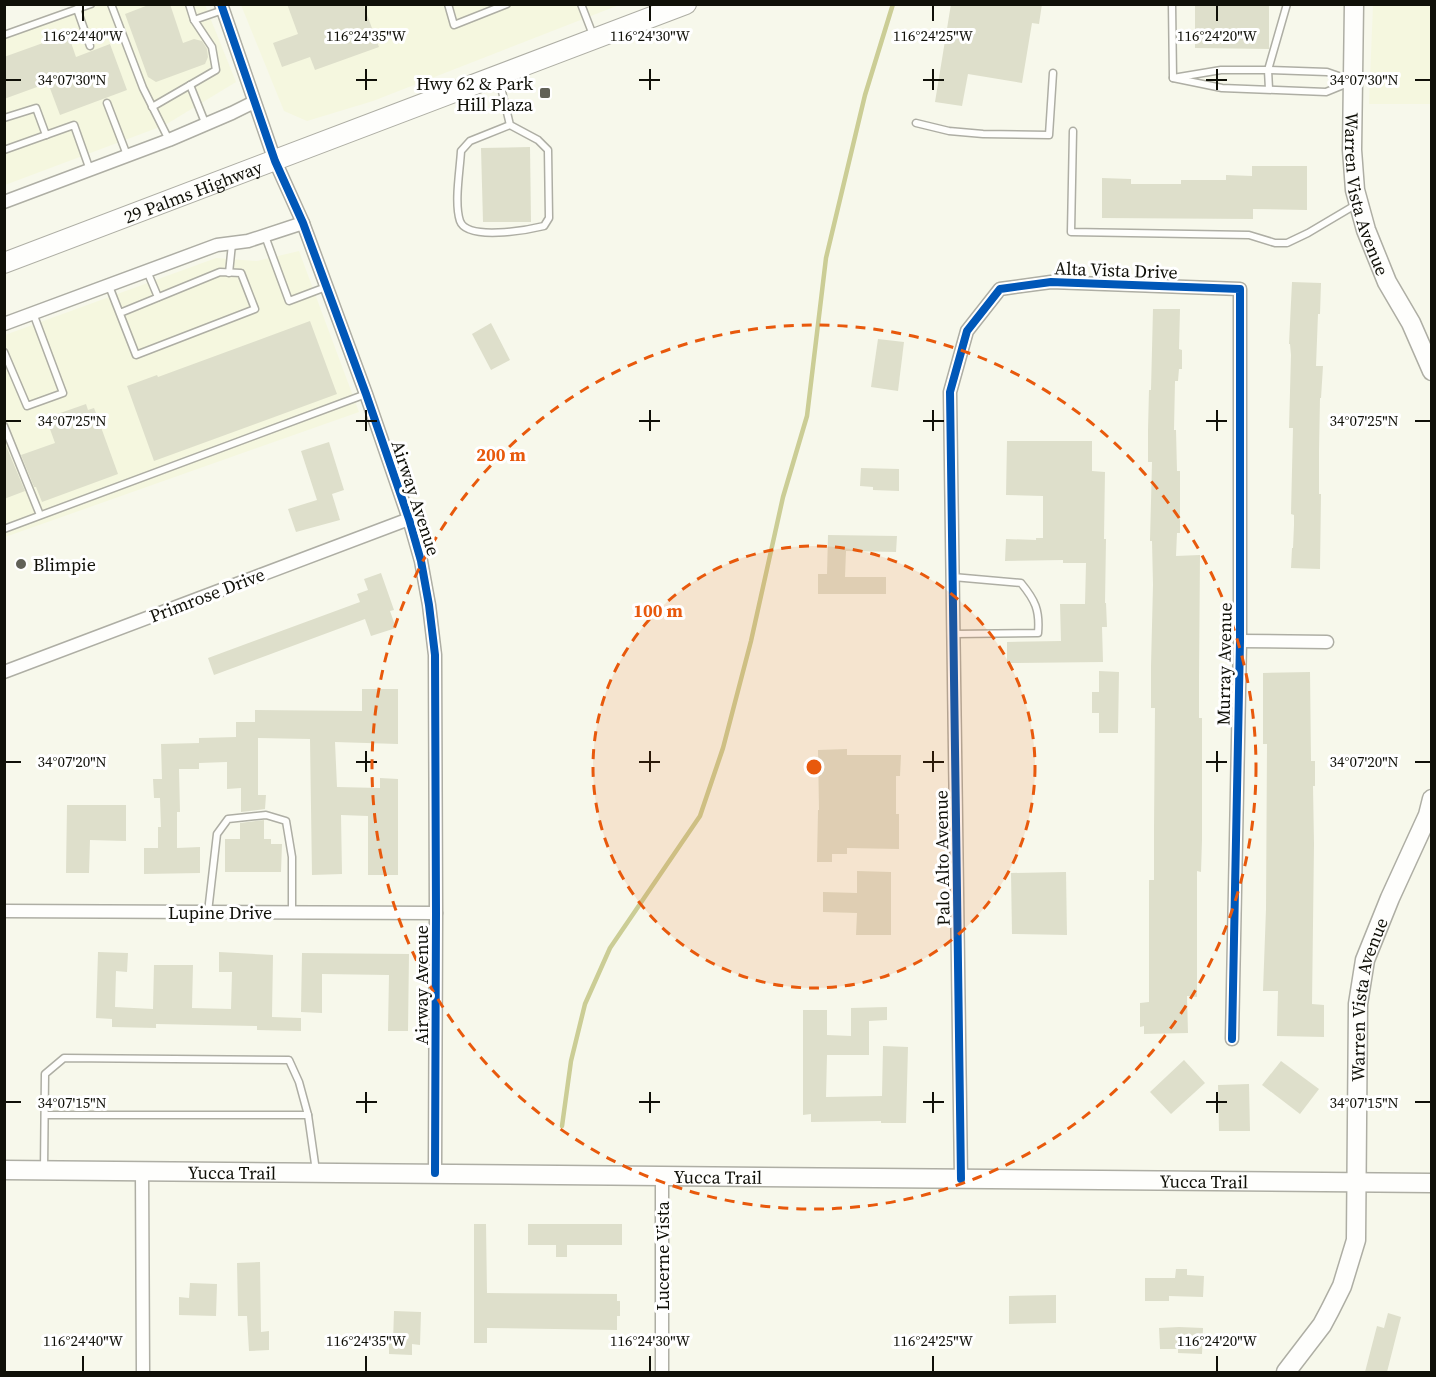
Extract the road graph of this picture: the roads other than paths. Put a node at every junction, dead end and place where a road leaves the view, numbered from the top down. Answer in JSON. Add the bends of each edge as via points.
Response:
{"nodes":[{"id":1,"x":91,"y":4,"type":"edge"},
{"id":2,"x":111,"y":4,"type":"edge"},
{"id":3,"x":189,"y":4,"type":"edge"},
{"id":4,"x":448,"y":4,"type":"edge"},
{"id":5,"x":507,"y":4,"type":"edge"},
{"id":6,"x":581,"y":4,"type":"edge"},
{"id":7,"x":686,"y":4,"type":"edge"},
{"id":8,"x":1172,"y":4,"type":"edge"},
{"id":9,"x":1287,"y":4,"type":"edge"},
{"id":10,"x":1354,"y":4,"type":"edge"},
{"id":11,"x":222,"y":7,"type":"edge"},
{"id":12,"x":77,"y":9,"type":"junction"},
{"id":13,"x":194,"y":20,"type":"junction"},
{"id":14,"x":4,"y":35,"type":"edge"},
{"id":15,"x":594,"y":39,"type":"junction"},
{"id":16,"x":90,"y":46,"type":"dead end"},
{"id":17,"x":1268,"y":70,"type":"junction"},
{"id":18,"x":1053,"y":73,"type":"dead end"},
{"id":19,"x":498,"y":75,"type":"junction"},
{"id":20,"x":1173,"y":78,"type":"junction"},
{"id":21,"x":1353,"y":81,"type":"junction"},
{"id":22,"x":190,"y":85,"type":"junction"},
{"id":23,"x":1269,"y":89,"type":"junction"},
{"id":24,"x":254,"y":102,"type":"junction"},
{"id":25,"x":107,"y":103,"type":"dead end"},
{"id":26,"x":152,"y":107,"type":"junction"},
{"id":27,"x":4,"y":118,"type":"edge"},
{"id":28,"x":916,"y":123,"type":"dead end"},
{"id":29,"x":206,"y":125,"type":"junction"},
{"id":30,"x":510,"y":125,"type":"junction"},
{"id":31,"x":1073,"y":131,"type":"dead end"},
{"id":32,"x":46,"y":135,"type":"junction"},
{"id":33,"x":169,"y":140,"type":"junction"},
{"id":34,"x":4,"y":150,"type":"edge"},
{"id":35,"x":127,"y":156,"type":"junction"},
{"id":36,"x":275,"y":161,"type":"junction"},
{"id":37,"x":90,"y":170,"type":"junction"},
{"id":38,"x":4,"y":202,"type":"edge"},
{"id":39,"x":1359,"y":204,"type":"junction"},
{"id":40,"x":303,"y":223,"type":"junction"},
{"id":41,"x":265,"y":236,"type":"junction"},
{"id":42,"x":232,"y":243,"type":"junction"},
{"id":43,"x":4,"y":263,"type":"edge"},
{"id":44,"x":147,"y":271,"type":"junction"},
{"id":45,"x":229,"y":273,"type":"junction"},
{"id":46,"x":109,"y":285,"type":"junction"},
{"id":47,"x":326,"y":287,"type":"junction"},
{"id":48,"x":1240,"y":289,"type":"joint"},
{"id":49,"x":158,"y":297,"type":"junction"},
{"id":50,"x":33,"y":313,"type":"junction"},
{"id":51,"x":120,"y":313,"type":"junction"},
{"id":52,"x":4,"y":324,"type":"edge"},
{"id":53,"x":4,"y":352,"type":"edge"},
{"id":54,"x":1431,"y":370,"type":"edge"},
{"id":55,"x":950,"y":392,"type":"joint"},
{"id":56,"x":366,"y":394,"type":"junction"},
{"id":57,"x":4,"y":426,"type":"edge"},
{"id":58,"x":40,"y":515,"type":"junction"},
{"id":59,"x":409,"y":519,"type":"junction"},
{"id":60,"x":4,"y":529,"type":"edge"},
{"id":61,"x":953,"y":577,"type":"junction"},
{"id":62,"x":954,"y":634,"type":"junction"},
{"id":63,"x":1240,"y":641,"type":"junction"},
{"id":64,"x":1326,"y":642,"type":"dead end"},
{"id":65,"x":4,"y":672,"type":"edge"},
{"id":66,"x":1431,"y":799,"type":"edge"},
{"id":67,"x":4,"y":910,"type":"edge"},
{"id":68,"x":208,"y":912,"type":"junction"},
{"id":69,"x":292,"y":912,"type":"junction"},
{"id":70,"x":436,"y":913,"type":"junction"},
{"id":71,"x":1232,"y":1039,"type":"dead end"},
{"id":72,"x":45,"y":1115,"type":"junction"},
{"id":73,"x":308,"y":1115,"type":"junction"},
{"id":74,"x":4,"y":1170,"type":"edge"},
{"id":75,"x":44,"y":1170,"type":"junction"},
{"id":76,"x":142,"y":1171,"type":"junction"},
{"id":77,"x":316,"y":1172,"type":"junction"},
{"id":78,"x":435,"y":1173,"type":"junction"},
{"id":79,"x":662,"y":1176,"type":"junction"},
{"id":80,"x":961,"y":1179,"type":"junction"},
{"id":81,"x":1357,"y":1183,"type":"junction"},
{"id":82,"x":1431,"y":1183,"type":"edge"},
{"id":83,"x":143,"y":1372,"type":"edge"},
{"id":84,"x":662,"y":1372,"type":"edge"},
{"id":85,"x":1286,"y":1372,"type":"edge"}],
"edges":[{"from":1,"to":12,"type":"lane"},
{"from":2,"to":26,"type":"lane"},
{"from":3,"to":13,"type":"lane"},
{"from":4,"to":5,"type":"lane","via":[[454,25]]},
{"from":6,"to":15,"type":"lane"},
{"from":7,"to":15,"type":"main road","name":"29 Palms Highway"},
{"from":8,"to":20,"type":"lane"},
{"from":9,"to":17,"type":"lane"},
{"from":10,"to":21,"type":"main road","name":"Warren Vista Avenue"},
{"from":11,"to":13,"type":"lane"},
{"from":11,"to":24,"type":"street","name":"Airway Avenue"},
{"from":12,"to":14,"type":"lane"},
{"from":12,"to":16,"type":"lane"},
{"from":13,"to":22,"type":"lane","via":[[212,47],[216,70]]},
{"from":15,"to":19,"type":"main road","name":"29 Palms Highway"},
{"from":17,"to":20,"type":"lane","via":[[1221,70]]},
{"from":17,"to":21,"type":"lane","via":[[1327,72]]},
{"from":17,"to":23,"type":"lane"},
{"from":18,"to":28,"type":"lane","via":[[1049,135],[949,131]]},
{"from":19,"to":30,"type":"lane"},
{"from":19,"to":36,"type":"main road","name":"29 Palms Highway"},
{"from":20,"to":23,"type":"lane","via":[[1222,88]]},
{"from":21,"to":23,"type":"lane","via":[[1326,92]]},
{"from":21,"to":39,"type":"main road","name":"Warren Vista Avenue","via":[[1352,150]]},
{"from":22,"to":26,"type":"lane"},
{"from":22,"to":29,"type":"lane"},
{"from":24,"to":29,"type":"street"},
{"from":24,"to":36,"type":"street","name":"Airway Avenue"},
{"from":25,"to":35,"type":"lane"},
{"from":26,"to":33,"type":"lane"},
{"from":27,"to":32,"type":"lane","via":[[36,108]]},
{"from":29,"to":33,"type":"street"},
{"from":30,"to":30,"type":"lane","via":[[548,150],[549,218],[544,226],[524,231],[468,230],[460,223],[458,206],[461,151],[470,141]]},
{"from":31,"to":39,"type":"lane","via":[[1071,232],[1249,235],[1287,243]]},
{"from":32,"to":34,"type":"lane"},
{"from":32,"to":37,"type":"lane","via":[[74,125]]},
{"from":33,"to":35,"type":"street"},
{"from":35,"to":37,"type":"street"},
{"from":36,"to":40,"type":"street","name":"Airway Avenue"},
{"from":36,"to":43,"type":"main road","name":"29 Palms Highway"},
{"from":37,"to":38,"type":"street"},
{"from":39,"to":54,"type":"main road","name":"Warren Vista Avenue","via":[[1386,282],[1411,323]]},
{"from":40,"to":41,"type":"street"},
{"from":40,"to":47,"type":"street","name":"Airway Avenue"},
{"from":41,"to":42,"type":"street"},
{"from":41,"to":47,"type":"lane","via":[[289,301]]},
{"from":42,"to":44,"type":"street"},
{"from":42,"to":45,"type":"lane"},
{"from":44,"to":46,"type":"street"},
{"from":44,"to":49,"type":"lane"},
{"from":45,"to":49,"type":"lane","via":[[220,272]]},
{"from":45,"to":51,"type":"lane","via":[[241,273],[255,309],[136,355]]},
{"from":46,"to":50,"type":"street"},
{"from":46,"to":51,"type":"lane"},
{"from":47,"to":56,"type":"street","name":"Airway Avenue"},
{"from":48,"to":55,"type":"street","name":"Alta Vista Drive","via":[[1051,282],[1000,289],[967,331]]},
{"from":48,"to":63,"type":"street","name":"Murray Avenue"},
{"from":49,"to":51,"type":"lane"},
{"from":50,"to":52,"type":"street"},
{"from":50,"to":53,"type":"lane","via":[[63,393],[27,406]]},
{"from":55,"to":61,"type":"street","name":"Palo Alto Avenue"},
{"from":56,"to":58,"type":"lane"},
{"from":56,"to":59,"type":"street","name":"Airway Avenue"},
{"from":57,"to":58,"type":"lane"},
{"from":58,"to":60,"type":"lane"},
{"from":59,"to":65,"type":"street","name":"Primrose Drive"},
{"from":59,"to":70,"type":"street","name":"Airway Avenue","via":[[421,561],[435,655]]},
{"from":61,"to":62,"type":"street","name":"Palo Alto Avenue"},
{"from":61,"to":62,"type":"lane","via":[[1021,583],[1035,602],[1039,621],[1038,633]]},
{"from":62,"to":80,"type":"street","name":"Palo Alto Avenue"},
{"from":63,"to":64,"type":"street"},
{"from":63,"to":71,"type":"street","name":"Murray Avenue"},
{"from":66,"to":81,"type":"main road","name":"Warren Vista Avenue","via":[[1365,960],[1358,1004]]},
{"from":67,"to":68,"type":"street","name":"Lupine Drive"},
{"from":68,"to":69,"type":"street","name":"Lupine Drive"},
{"from":68,"to":69,"type":"lane","via":[[217,834],[228,819],[266,814],[286,821],[292,857]]},
{"from":69,"to":70,"type":"street","name":"Lupine Drive"},
{"from":70,"to":78,"type":"street","name":"Airway Avenue"},
{"from":72,"to":73,"type":"lane"},
{"from":72,"to":73,"type":"lane","via":[[45,1074],[64,1058],[289,1060],[300,1082]]},
{"from":72,"to":75,"type":"lane"},
{"from":73,"to":77,"type":"lane"},
{"from":74,"to":75,"type":"main road","name":"Yucca Trail"},
{"from":75,"to":76,"type":"main road","name":"Yucca Trail"},
{"from":76,"to":77,"type":"main road","name":"Yucca Trail"},
{"from":76,"to":83,"type":"street"},
{"from":77,"to":78,"type":"main road","name":"Yucca Trail"},
{"from":78,"to":79,"type":"main road","name":"Yucca Trail"},
{"from":79,"to":80,"type":"main road","name":"Yucca Trail"},
{"from":79,"to":84,"type":"street","name":"Lucerne Vista"},
{"from":80,"to":81,"type":"main road","name":"Yucca Trail"},
{"from":81,"to":82,"type":"main road","name":"Yucca Trail"},
{"from":81,"to":85,"type":"main road","name":"Warren Vista Avenue","via":[[1356,1240],[1342,1286],[1322,1325]]}]}
